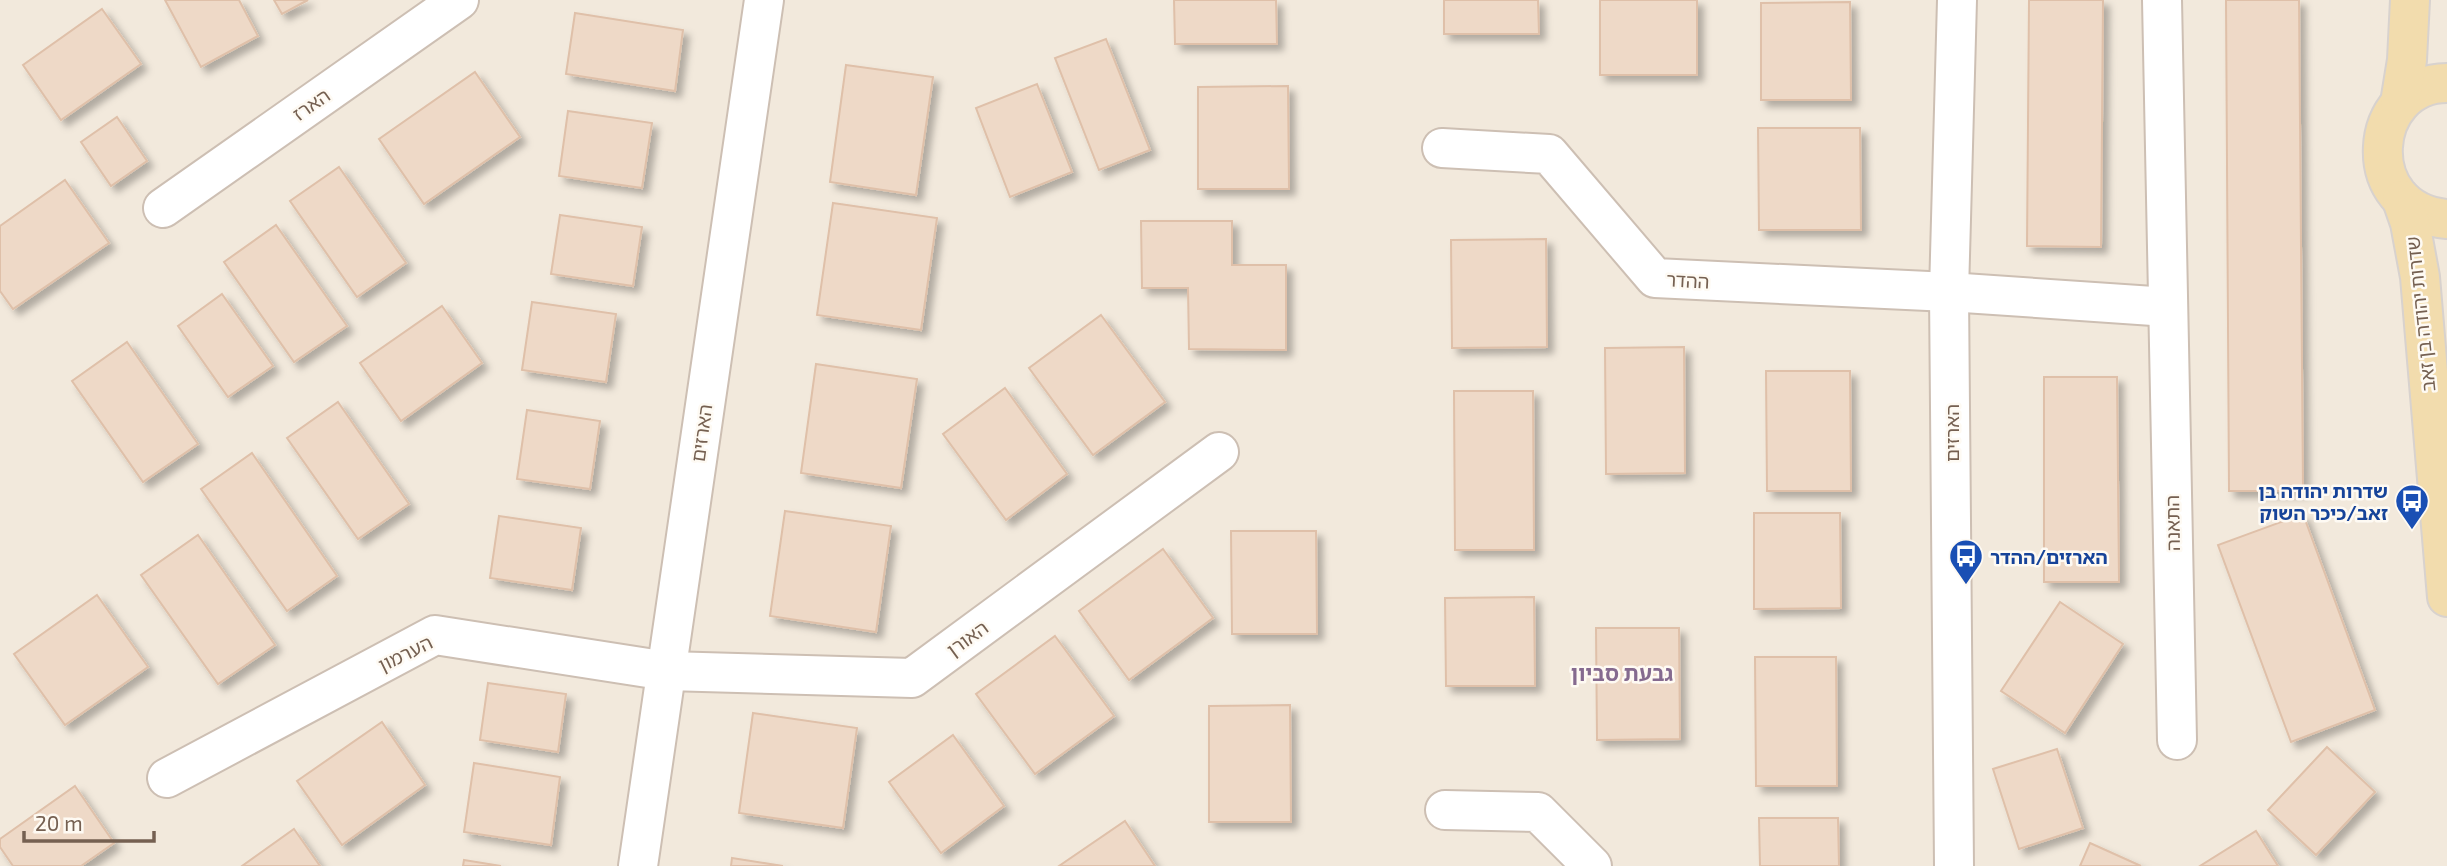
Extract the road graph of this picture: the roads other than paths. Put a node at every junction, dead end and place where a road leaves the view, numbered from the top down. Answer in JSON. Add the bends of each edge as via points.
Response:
{"nodes":[{"id":1,"x":459,"y":0,"type":"edge"},
{"id":2,"x":764,"y":0,"type":"edge"},
{"id":3,"x":1957,"y":0,"type":"edge"},
{"id":4,"x":2162,"y":0,"type":"edge"},
{"id":5,"x":2410,"y":0,"type":"edge"},
{"id":6,"x":2447,"y":83,"type":"edge"},
{"id":7,"x":2400,"y":103,"type":"junction"},
{"id":8,"x":1442,"y":148,"type":"dead end"},
{"id":9,"x":2402,"y":200,"type":"junction"},
{"id":10,"x":163,"y":208,"type":"dead end"},
{"id":11,"x":2447,"y":219,"type":"edge"},
{"id":12,"x":1950,"y":292,"type":"junction"},
{"id":13,"x":2168,"y":307,"type":"junction"},
{"id":14,"x":1219,"y":452,"type":"dead end"},
{"id":15,"x":2447,"y":597,"type":"edge"},
{"id":16,"x":667,"y":671,"type":"junction"},
{"id":17,"x":2176,"y":740,"type":"dead end"},
{"id":18,"x":167,"y":778,"type":"dead end"},
{"id":19,"x":1445,"y":810,"type":"dead end"},
{"id":20,"x":638,"y":866,"type":"edge"},
{"id":21,"x":1592,"y":866,"type":"edge"},
{"id":22,"x":1954,"y":866,"type":"edge"}],
"edges":[{"from":1,"to":10,"type":"street","name":"הארז"},
{"from":2,"to":16,"type":"street","name":"הארזים"},
{"from":3,"to":12,"type":"street","name":"הארזים"},
{"from":4,"to":13,"type":"street","name":"התאנה"},
{"from":5,"to":7,"type":"main road"},
{"from":6,"to":7,"type":"main road","via":[[2419,90]]},
{"from":7,"to":9,"type":"main road","name":"שדרות יהודה בן זאב","via":[[2382,141],[2389,183]]},
{"from":8,"to":12,"type":"street","name":"ההדר","via":[[1549,154],[1655,278]]},
{"from":9,"to":11,"type":"main road","via":[[2417,211]]},
{"from":9,"to":15,"type":"main road","name":"שדרות יהודה בן זאב","via":[[2420,277]]},
{"from":12,"to":13,"type":"street"},
{"from":12,"to":22,"type":"street","name":"הארזים"},
{"from":13,"to":17,"type":"street","name":"התאנה"},
{"from":14,"to":16,"type":"street","name":"האורן","via":[[912,678]]},
{"from":16,"to":18,"type":"street","name":"הערמון","via":[[435,635]]},
{"from":16,"to":20,"type":"street","name":"הארזים"},
{"from":19,"to":21,"type":"street","via":[[1538,812]]}]}
